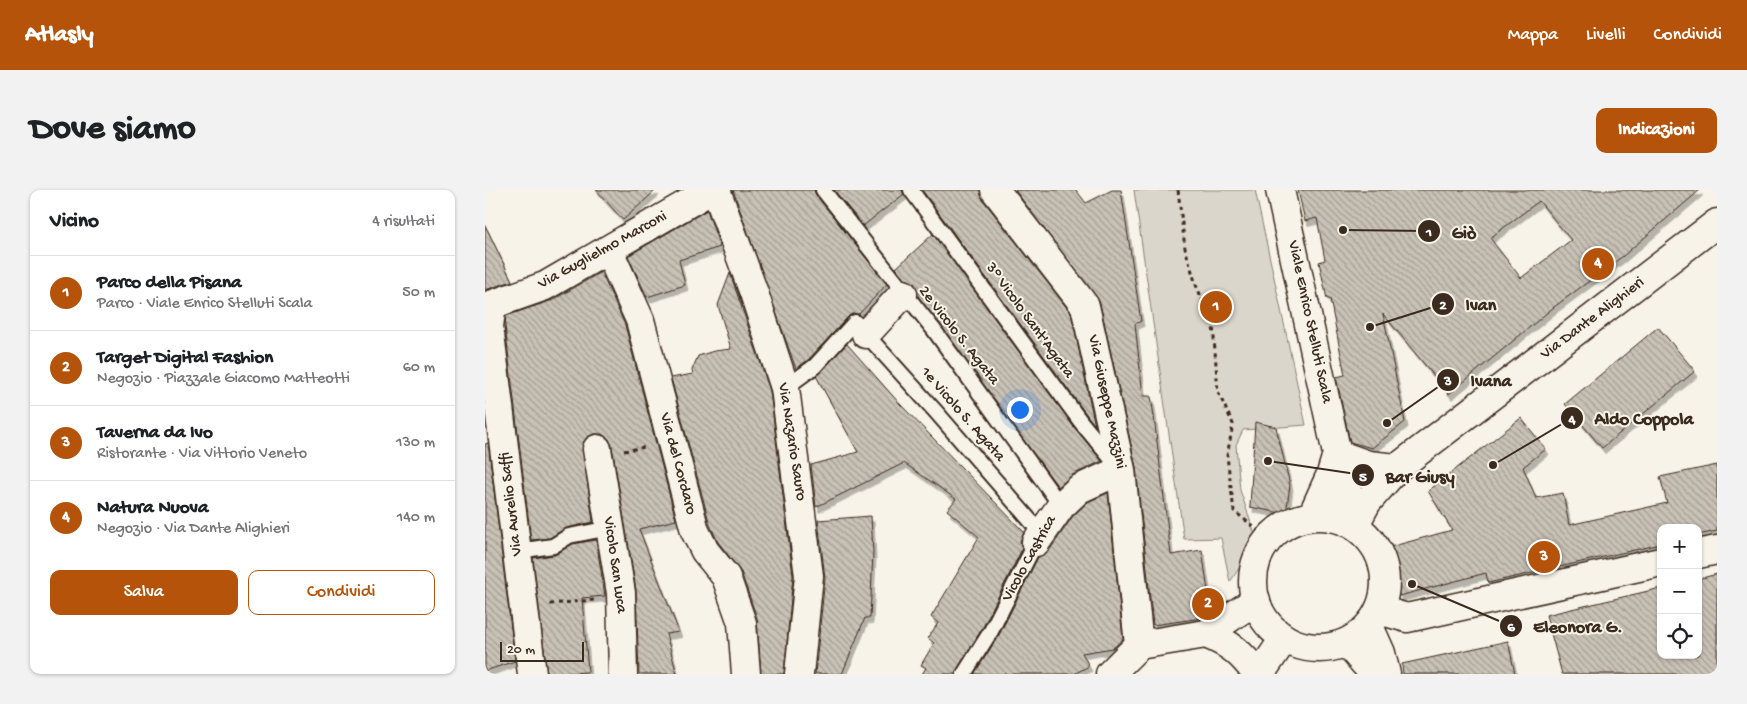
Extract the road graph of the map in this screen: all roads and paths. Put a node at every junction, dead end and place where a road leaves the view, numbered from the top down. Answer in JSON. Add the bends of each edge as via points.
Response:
{"nodes":[{"id":1,"x":711,"y":190,"type":"edge"},
{"id":2,"x":716,"y":190,"type":"edge"},
{"id":3,"x":823,"y":190,"type":"edge"},
{"id":4,"x":911,"y":190,"type":"edge"},
{"id":5,"x":995,"y":190,"type":"edge"},
{"id":6,"x":1178,"y":190,"type":"edge"},
{"id":7,"x":1280,"y":190,"type":"edge"},
{"id":8,"x":1717,"y":223,"type":"edge"},
{"id":9,"x":609,"y":250,"type":"junction"},
{"id":10,"x":903,"y":294,"type":"junction"},
{"id":11,"x":489,"y":306,"type":"edge"},
{"id":12,"x":861,"y":328,"type":"junction"},
{"id":13,"x":785,"y":388,"type":"junction"},
{"id":14,"x":671,"y":443,"type":"junction"},
{"id":15,"x":598,"y":452,"type":"joint"},
{"id":16,"x":1337,"y":454,"type":"junction"},
{"id":17,"x":1397,"y":468,"type":"junction"},
{"id":18,"x":1121,"y":470,"type":"junction"},
{"id":19,"x":1061,"y":506,"type":"junction"},
{"id":20,"x":1312,"y":516,"type":"junction"},
{"id":21,"x":610,"y":528,"type":"junction"},
{"id":22,"x":1356,"y":529,"type":"junction"},
{"id":23,"x":1039,"y":537,"type":"junction"},
{"id":24,"x":1269,"y":539,"type":"junction"},
{"id":25,"x":1717,"y":550,"type":"edge"},
{"id":26,"x":518,"y":551,"type":"junction"},
{"id":27,"x":1702,"y":553,"type":"edge"},
{"id":28,"x":1657,"y":563,"type":"edge"},
{"id":29,"x":621,"y":598,"type":"junction"},
{"id":30,"x":1256,"y":600,"type":"junction"},
{"id":31,"x":525,"y":606,"type":"junction"},
{"id":32,"x":1366,"y":626,"type":"junction"},
{"id":33,"x":1206,"y":634,"type":"junction"},
{"id":34,"x":1284,"y":639,"type":"junction"},
{"id":35,"x":1139,"y":645,"type":"junction"},
{"id":36,"x":1112,"y":673,"type":"edge"},
{"id":37,"x":532,"y":674,"type":"edge"},
{"id":38,"x":623,"y":674,"type":"edge"},
{"id":39,"x":746,"y":674,"type":"edge"},
{"id":40,"x":799,"y":674,"type":"edge"},
{"id":41,"x":964,"y":674,"type":"edge"},
{"id":42,"x":1259,"y":674,"type":"edge"},
{"id":43,"x":1374,"y":674,"type":"edge"},
{"id":44,"x":1386,"y":674,"type":"edge"}],
"edges":[{"from":1,"to":9,"type":"street","name":"Via Guglielmo Marconi"},
{"from":2,"to":13,"type":"street","name":"Via Nazario Sauro"},
{"from":3,"to":10,"type":"lane","name":"2e Vicolo S. Agata"},
{"from":4,"to":18,"type":"lane","name":"3° Vicolo Sant'Agata","via":[[1081,422]]},
{"from":5,"to":18,"type":"street","name":"Via Giuseppe Mazzini","via":[[1085,306]]},
{"from":6,"to":24,"type":"path","via":[[1185,248],[1213,324],[1218,392],[1233,424],[1227,456],[1233,511]]},
{"from":7,"to":16,"type":"street","name":"Viale Enrico Stelluti Scala"},
{"from":8,"to":17,"type":"street","name":"Via Dante Alighieri"},
{"from":9,"to":11,"type":"street","name":"Via Guglielmo Marconi","via":[[545,286]]},
{"from":9,"to":14,"type":"street","name":"Via del Cordaro","via":[[640,320]]},
{"from":10,"to":12,"type":"street"},
{"from":10,"to":19,"type":"lane","name":"2e Vicolo S. Agata","via":[[940,338]]},
{"from":11,"to":26,"type":"street","name":"Via Aurelio Saffi"},
{"from":12,"to":13,"type":"lane"},
{"from":12,"to":23,"type":"lane","name":"1e Vicolo S. Agata","via":[[937,413]]},
{"from":13,"to":40,"type":"street","name":"Via Nazario Sauro","via":[[809,576]]},
{"from":14,"to":15,"type":"path"},
{"from":14,"to":39,"type":"street","name":"Via del Cordaro","via":[[695,531],[705,551],[726,577],[742,623]]},
{"from":15,"to":21,"type":"street","name":"Vicolo San Luca"},
{"from":16,"to":17,"type":"street","via":[[1369,465]]},
{"from":16,"to":20,"type":"street"},
{"from":16,"to":22,"type":"street","name":"Viale Enrico Stelluti Scala","via":[[1347,476]]},
{"from":17,"to":22,"type":"street","name":"Via Dante Alighieri","via":[[1367,502]]},
{"from":18,"to":19,"type":"street","name":"Vicolo Castrica","via":[[1079,489]]},
{"from":18,"to":35,"type":"street","name":"Via Giuseppe Mazzini"},
{"from":19,"to":23,"type":"street","name":"Vicolo Castrica"},
{"from":20,"to":22,"type":"street","via":[[1326,516]]},
{"from":20,"to":24,"type":"street","via":[[1281,528]]},
{"from":21,"to":26,"type":"lane","via":[[569,536],[553,546]]},
{"from":21,"to":29,"type":"street","name":"Vicolo San Luca"},
{"from":22,"to":32,"type":"street","via":[[1379,553],[1385,577],[1384,596]]},
{"from":23,"to":41,"type":"lane","name":"Vicolo Castrica","via":[[991,632]]},
{"from":24,"to":30,"type":"street","via":[[1255,568]]},
{"from":25,"to":27,"type":"street"},
{"from":26,"to":31,"type":"street","name":"Via Aurelio Saffi"},
{"from":28,"to":32,"type":"street"},
{"from":29,"to":31,"type":"path"},
{"from":29,"to":38,"type":"street","name":"Vicolo San Luca"},
{"from":30,"to":33,"type":"street"},
{"from":30,"to":34,"type":"street","via":[[1264,618]]},
{"from":31,"to":37,"type":"street","name":"Via Aurelio Saffi"},
{"from":32,"to":34,"type":"street","via":[[1321,648],[1306,647]]},
{"from":32,"to":43,"type":"street","via":[[1353,649]]},
{"from":32,"to":44,"type":"street","via":[[1381,653]]},
{"from":33,"to":35,"type":"street"},
{"from":33,"to":42,"type":"street","via":[[1225,641]]},
{"from":34,"to":42,"type":"street"},
{"from":35,"to":36,"type":"street"}]}
